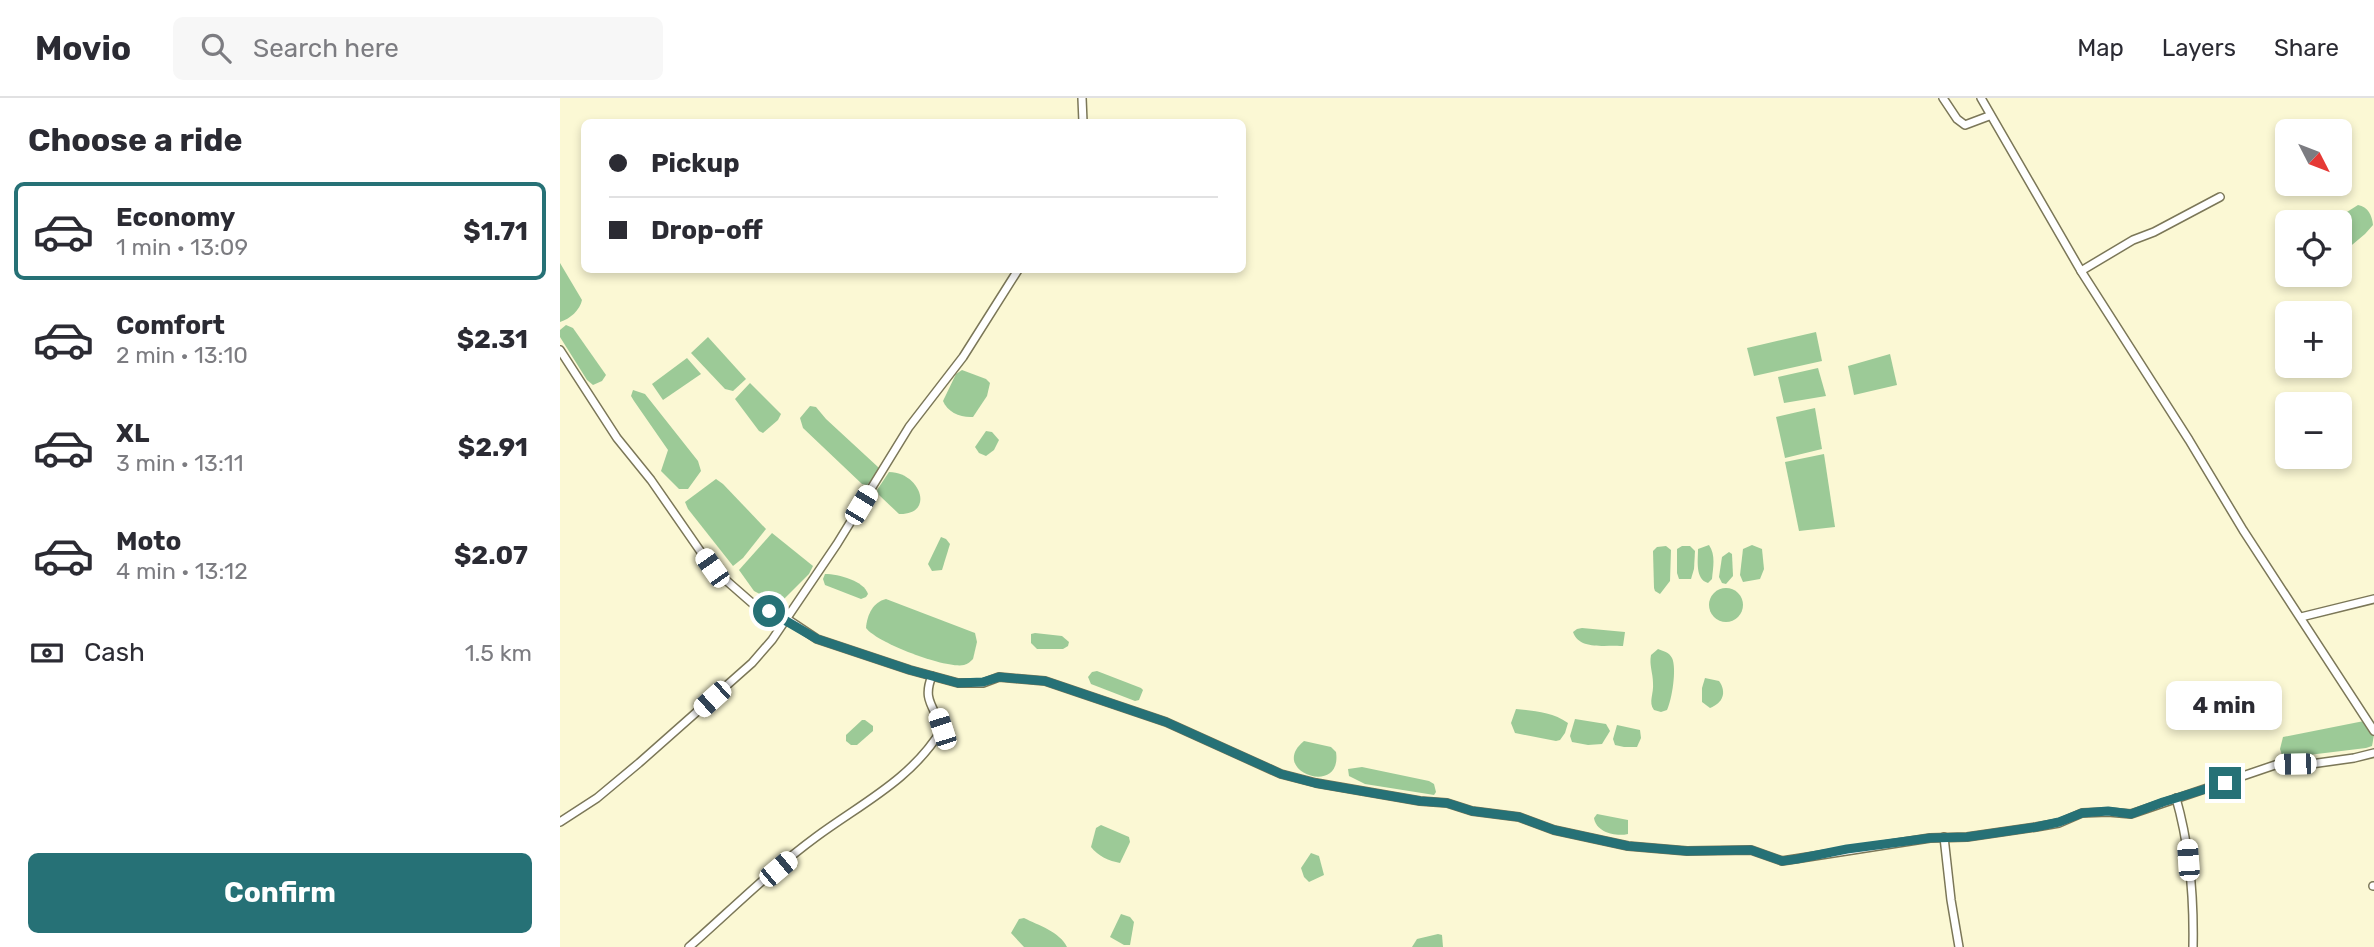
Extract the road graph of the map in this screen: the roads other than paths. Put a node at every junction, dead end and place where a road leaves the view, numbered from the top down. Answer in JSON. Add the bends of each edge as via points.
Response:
{"nodes":[{"id":1,"x":1082,"y":98,"type":"edge"},
{"id":2,"x":1942,"y":98,"type":"edge"},
{"id":3,"x":1981,"y":98,"type":"edge"},
{"id":4,"x":1989,"y":116,"type":"junction"},
{"id":5,"x":1083,"y":119,"type":"edge"},
{"id":6,"x":2220,"y":197,"type":"dead end"},
{"id":7,"x":2081,"y":271,"type":"junction"},
{"id":8,"x":1016,"y":273,"type":"edge"},
{"id":9,"x":560,"y":350,"type":"edge"},
{"id":10,"x":2374,"y":599,"type":"edge"},
{"id":11,"x":2301,"y":617,"type":"junction"},
{"id":12,"x":787,"y":619,"type":"junction"},
{"id":13,"x":932,"y":676,"type":"junction"},
{"id":14,"x":2374,"y":731,"type":"edge"},
{"id":15,"x":2374,"y":753,"type":"edge"},
{"id":16,"x":2176,"y":798,"type":"junction"},
{"id":17,"x":560,"y":822,"type":"edge"},
{"id":18,"x":1944,"y":837,"type":"junction"},
{"id":19,"x":690,"y":947,"type":"edge"},
{"id":20,"x":1959,"y":947,"type":"edge"},
{"id":21,"x":2193,"y":947,"type":"edge"}],
"edges":[{"from":1,"to":5,"type":"street"},
{"from":2,"to":4,"type":"street","via":[[1965,125]]},
{"from":3,"to":4,"type":"street"},
{"from":4,"to":7,"type":"street"},
{"from":6,"to":7,"type":"street"},
{"from":7,"to":11,"type":"street"},
{"from":8,"to":12,"type":"street","via":[[963,357],[909,427]]},
{"from":9,"to":12,"type":"street","via":[[617,438],[712,568],[751,603]]},
{"from":10,"to":11,"type":"street"},
{"from":11,"to":14,"type":"street"},
{"from":12,"to":13,"type":"street","via":[[817,639]]},
{"from":12,"to":17,"type":"street","via":[[752,663],[629,772]]},
{"from":13,"to":18,"type":"street","via":[[958,683],[999,677],[1045,681],[1166,722],[1281,774],[1519,817],[1554,830],[1628,846],[1751,850],[1782,861]]},
{"from":13,"to":19,"type":"street","via":[[927,698],[942,729],[930,749],[872,801],[816,837]]},
{"from":15,"to":16,"type":"street","via":[[2311,764],[2278,764]]},
{"from":16,"to":18,"type":"street","via":[[2131,814],[2082,813],[2036,827]]},
{"from":16,"to":21,"type":"street","via":[[2186,834],[2194,904]]},
{"from":18,"to":20,"type":"street"}]}
